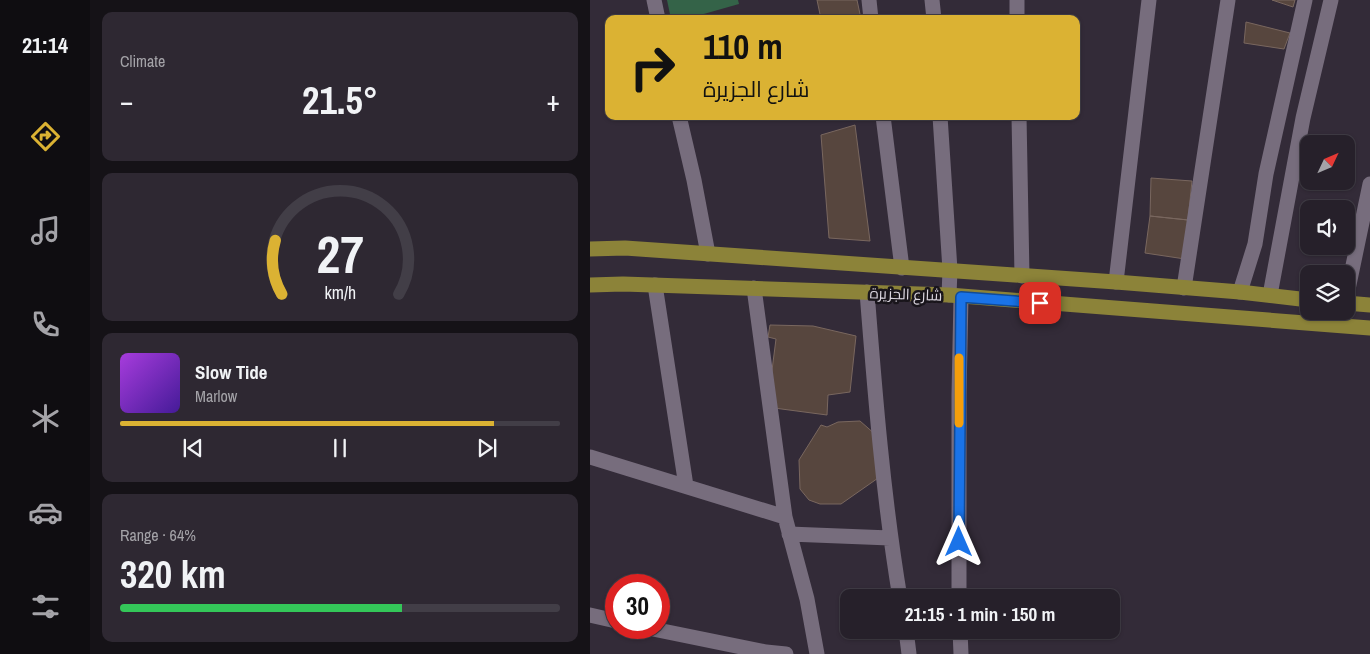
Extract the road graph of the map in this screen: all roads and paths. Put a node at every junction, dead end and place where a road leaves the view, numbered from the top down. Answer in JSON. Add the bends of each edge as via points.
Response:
{"nodes":[{"id":1,"x":654,"y":0,"type":"edge"},
{"id":2,"x":869,"y":0,"type":"edge"},
{"id":3,"x":932,"y":0,"type":"edge"},
{"id":4,"x":1017,"y":0,"type":"edge"},
{"id":5,"x":1149,"y":0,"type":"edge"},
{"id":6,"x":1228,"y":0,"type":"edge"},
{"id":7,"x":1305,"y":0,"type":"edge"},
{"id":8,"x":1331,"y":0,"type":"edge"},
{"id":9,"x":657,"y":15,"type":"edge"},
{"id":10,"x":871,"y":15,"type":"edge"},
{"id":11,"x":934,"y":15,"type":"edge"},
{"id":12,"x":1017,"y":15,"type":"edge"},
{"id":13,"x":680,"y":120,"type":"edge"},
{"id":14,"x":884,"y":120,"type":"edge"},
{"id":15,"x":940,"y":120,"type":"edge"},
{"id":16,"x":1019,"y":120,"type":"edge"},
{"id":17,"x":1370,"y":184,"type":"edge"},
{"id":18,"x":590,"y":249,"type":"edge"},
{"id":19,"x":708,"y":254,"type":"junction"},
{"id":20,"x":902,"y":268,"type":"junction"},
{"id":21,"x":950,"y":270,"type":"junction"},
{"id":22,"x":1022,"y":276,"type":"junction"},
{"id":23,"x":1116,"y":282,"type":"junction"},
{"id":24,"x":590,"y":285,"type":"edge"},
{"id":25,"x":655,"y":285,"type":"junction"},
{"id":26,"x":754,"y":288,"type":"junction"},
{"id":27,"x":1184,"y":288,"type":"junction"},
{"id":28,"x":867,"y":292,"type":"junction"},
{"id":29,"x":1240,"y":292,"type":"junction"},
{"id":30,"x":1270,"y":295,"type":"junction"},
{"id":31,"x":955,"y":296,"type":"junction"},
{"id":32,"x":1300,"y":299,"type":"edge"},
{"id":33,"x":1355,"y":303,"type":"edge"},
{"id":34,"x":1300,"y":316,"type":"edge"},
{"id":35,"x":1339,"y":320,"type":"edge"},
{"id":36,"x":1364,"y":328,"type":"edge"},
{"id":37,"x":590,"y":457,"type":"edge"},
{"id":38,"x":686,"y":486,"type":"junction"},
{"id":39,"x":785,"y":517,"type":"junction"},
{"id":40,"x":789,"y":534,"type":"junction"},
{"id":41,"x":890,"y":538,"type":"junction"},
{"id":42,"x":898,"y":589,"type":"edge"},
{"id":43,"x":959,"y":589,"type":"edge"},
{"id":44,"x":590,"y":615,"type":"edge"},
{"id":45,"x":605,"y":618,"type":"edge"},
{"id":46,"x":670,"y":632,"type":"edge"},
{"id":47,"x":908,"y":639,"type":"edge"},
{"id":48,"x":960,"y":639,"type":"edge"},
{"id":49,"x":786,"y":654,"type":"edge"},
{"id":50,"x":817,"y":654,"type":"edge"},
{"id":51,"x":910,"y":654,"type":"edge"},
{"id":52,"x":961,"y":654,"type":"edge"}],
"edges":[{"from":1,"to":9,"type":"street"},
{"from":2,"to":10,"type":"street"},
{"from":3,"to":11,"type":"street"},
{"from":4,"to":12,"type":"street"},
{"from":5,"to":23,"type":"street"},
{"from":6,"to":27,"type":"street"},
{"from":7,"to":29,"type":"street","via":[[1266,174],[1254,244]]},
{"from":8,"to":30,"type":"street","via":[[1303,118]]},
{"from":13,"to":19,"type":"street"},
{"from":14,"to":20,"type":"street"},
{"from":15,"to":21,"type":"street"},
{"from":16,"to":22,"type":"street"},
{"from":17,"to":33,"type":"street"},
{"from":18,"to":19,"type":"main road","name":"شارع الجزيرة"},
{"from":19,"to":20,"type":"main road","name":"شارع الجزيرة"},
{"from":20,"to":21,"type":"main road","name":"شارع الجزيرة"},
{"from":21,"to":22,"type":"main road","name":"شارع الجزيرة"},
{"from":21,"to":31,"type":"street"},
{"from":22,"to":23,"type":"main road","name":"شارع الجزيرة"},
{"from":23,"to":27,"type":"main road","name":"شارع الجزيرة"},
{"from":24,"to":25,"type":"main road","name":"شارع الجزيرة"},
{"from":25,"to":26,"type":"main road","name":"شارع الجزيرة"},
{"from":25,"to":38,"type":"street"},
{"from":26,"to":28,"type":"main road","name":"شارع الجزيرة"},
{"from":26,"to":39,"type":"street"},
{"from":27,"to":29,"type":"main road","name":"شارع الجزيرة"},
{"from":28,"to":31,"type":"main road","name":"شارع الجزيرة"},
{"from":28,"to":41,"type":"street"},
{"from":29,"to":30,"type":"main road","name":"شارع الجزيرة"},
{"from":30,"to":32,"type":"main road","name":"شارع الجزيرة"},
{"from":31,"to":34,"type":"main road","name":"شارع الجزيرة"},
{"from":31,"to":43,"type":"street","via":[[959,395]]},
{"from":33,"to":36,"type":"main road"},
{"from":35,"to":36,"type":"main road","name":"شارع الجزيرة"},
{"from":37,"to":38,"type":"street"},
{"from":38,"to":39,"type":"street"},
{"from":39,"to":40,"type":"street"},
{"from":40,"to":41,"type":"street"},
{"from":40,"to":50,"type":"street","via":[[807,599]]},
{"from":41,"to":42,"type":"street"},
{"from":44,"to":45,"type":"street"},
{"from":46,"to":49,"type":"street"},
{"from":47,"to":51,"type":"street"},
{"from":48,"to":52,"type":"street"}]}
